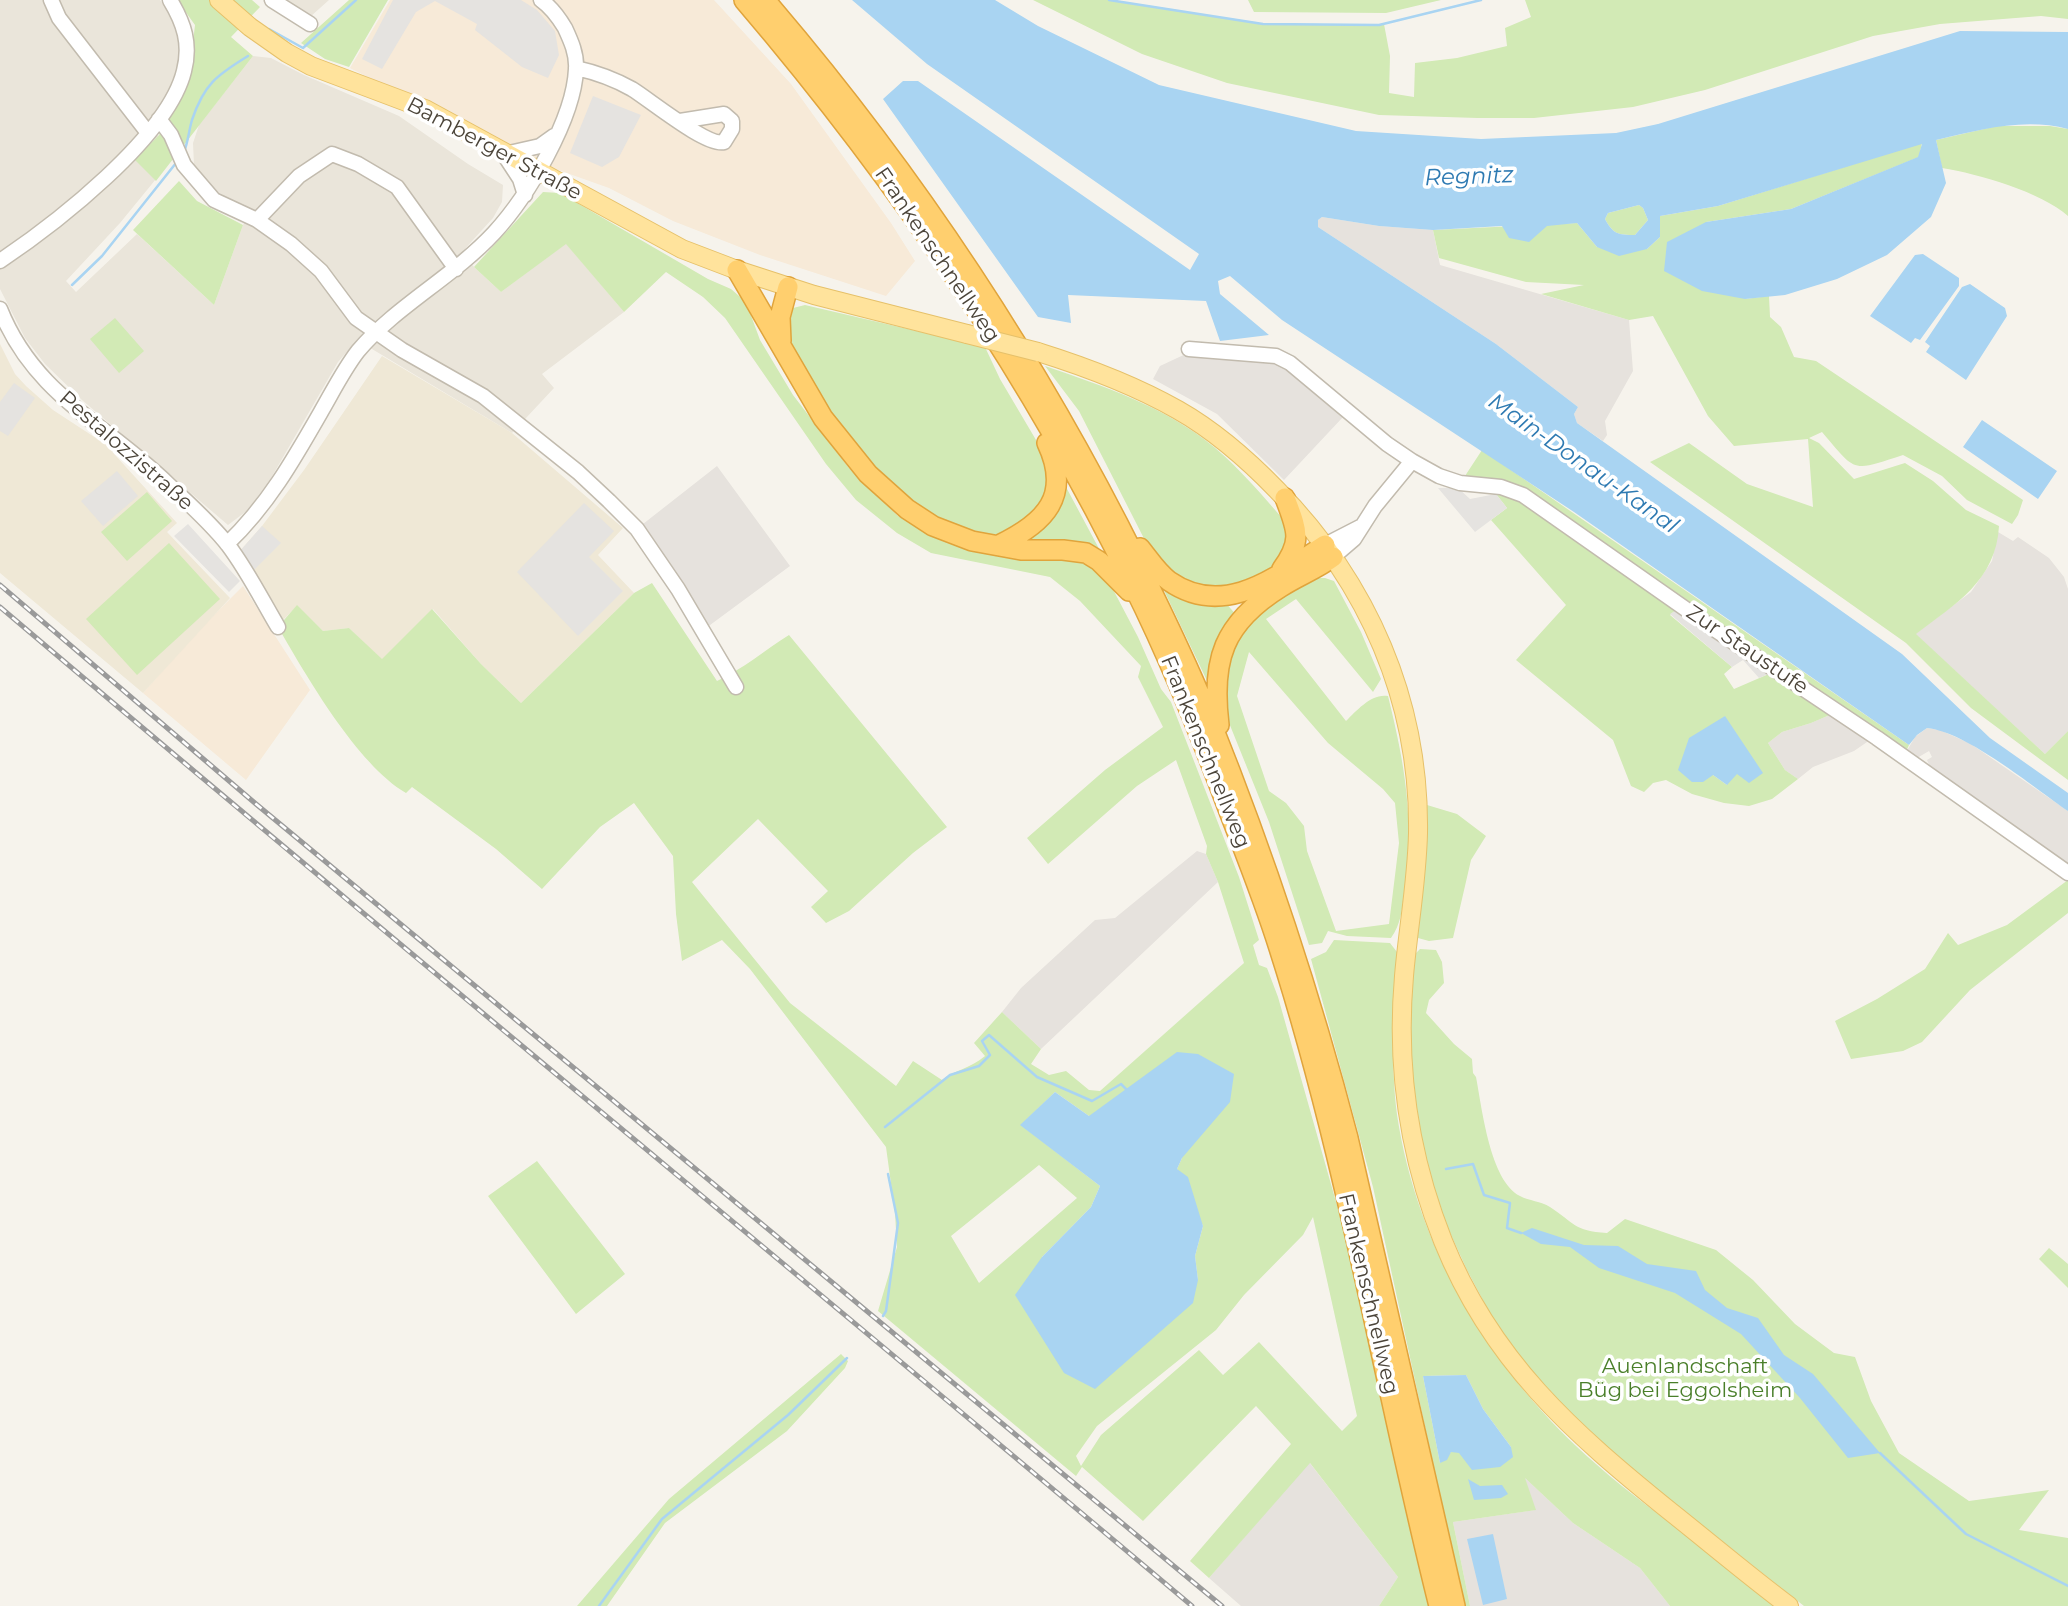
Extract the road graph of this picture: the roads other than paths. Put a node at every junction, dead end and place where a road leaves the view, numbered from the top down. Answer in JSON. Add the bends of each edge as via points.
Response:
{"nodes":[{"id":1,"x":51,"y":0,"type":"edge"},
{"id":2,"x":170,"y":0,"type":"edge"},
{"id":3,"x":219,"y":0,"type":"edge"},
{"id":4,"x":272,"y":0,"type":"edge"},
{"id":5,"x":541,"y":0,"type":"edge"},
{"id":6,"x":744,"y":0,"type":"edge"},
{"id":7,"x":765,"y":0,"type":"edge"},
{"id":8,"x":310,"y":24,"type":"dead end"},
{"id":9,"x":576,"y":68,"type":"junction"},
{"id":10,"x":159,"y":119,"type":"junction"},
{"id":11,"x":680,"y":121,"type":"dead end"},
{"id":12,"x":148,"y":133,"type":"junction"},
{"id":13,"x":556,"y":135,"type":"junction"},
{"id":14,"x":505,"y":151,"type":"junction"},
{"id":15,"x":539,"y":170,"type":"junction"},
{"id":16,"x":525,"y":195,"type":"junction"},
{"id":17,"x":257,"y":220,"type":"junction"},
{"id":18,"x":0,"y":258,"type":"edge"},
{"id":19,"x":456,"y":269,"type":"junction"},
{"id":20,"x":737,"y":270,"type":"junction"},
{"id":21,"x":788,"y":287,"type":"junction"},
{"id":22,"x":0,"y":309,"type":"edge"},
{"id":23,"x":767,"y":318,"type":"junction"},
{"id":24,"x":375,"y":332,"type":"junction"},
{"id":25,"x":781,"y":344,"type":"junction"},
{"id":26,"x":1189,"y":349,"type":"dead end"},
{"id":27,"x":1044,"y":421,"type":"junction"},
{"id":28,"x":1412,"y":461,"type":"junction"},
{"id":29,"x":1285,"y":498,"type":"junction"},
{"id":30,"x":1114,"y":514,"type":"junction"},
{"id":31,"x":227,"y":544,"type":"junction"},
{"id":32,"x":999,"y":545,"type":"junction"},
{"id":33,"x":1329,"y":551,"type":"junction"},
{"id":34,"x":1277,"y":576,"type":"junction"},
{"id":35,"x":1147,"y":614,"type":"junction"},
{"id":36,"x":278,"y":627,"type":"dead end"},
{"id":37,"x":736,"y":687,"type":"dead end"},
{"id":38,"x":1223,"y":754,"type":"junction"},
{"id":39,"x":2068,"y":873,"type":"edge"},
{"id":40,"x":1439,"y":1606,"type":"edge"},
{"id":41,"x":1454,"y":1606,"type":"edge"},
{"id":42,"x":1789,"y":1606,"type":"edge"}],
"edges":[{"from":1,"to":12,"type":"street","via":[[59,18]]},
{"from":2,"to":10,"type":"street","via":[[184,25],[187,54],[177,93]]},
{"from":3,"to":14,"type":"main road","name":"Bamberger Straße","via":[[287,53],[425,109]]},
{"from":4,"to":8,"type":"street"},
{"from":5,"to":9,"type":"street","via":[[560,19],[575,52]]},
{"from":6,"to":27,"type":"highway","name":"Frankenschnellweg","via":[[914,216]]},
{"from":7,"to":30,"type":"highway","name":"Frankenschnellweg","via":[[864,125],[978,283]]},
{"from":9,"to":11,"type":"street","via":[[629,87]]},
{"from":9,"to":13,"type":"street","via":[[569,105]]},
{"from":10,"to":12,"type":"street"},
{"from":10,"to":17,"type":"street","via":[[181,159],[214,200]]},
{"from":12,"to":18,"type":"street","via":[[80,201]]},
{"from":13,"to":14,"type":"street","via":[[540,146]]},
{"from":13,"to":15,"type":"street"},
{"from":14,"to":15,"type":"main road","name":"Bamberger Straße"},
{"from":14,"to":16,"type":"street"},
{"from":15,"to":16,"type":"street"},
{"from":15,"to":20,"type":"main road","name":"Bamberger Straße","via":[[658,236]]},
{"from":16,"to":19,"type":"street"},
{"from":17,"to":19,"type":"street","via":[[299,176],[332,153],[397,187]]},
{"from":17,"to":24,"type":"street","via":[[321,271],[356,318]]},
{"from":19,"to":24,"type":"street"},
{"from":20,"to":21,"type":"main road","name":"Bamberger Straße"},
{"from":20,"to":23,"type":"highway"},
{"from":21,"to":23,"type":"highway","via":[[769,298]]},
{"from":21,"to":25,"type":"highway","via":[[780,317]]},
{"from":21,"to":29,"type":"main road","name":"Bamberger Straße","bridge":true,"via":[[1038,352],[1101,373],[1179,410],[1223,440]]},
{"from":22,"to":31,"type":"street","name":"Pestalozzistraße","via":[[17,345],[66,402],[167,482]]},
{"from":23,"to":25,"type":"highway"},
{"from":24,"to":31,"type":"street","via":[[356,354],[282,479]]},
{"from":24,"to":37,"type":"street","via":[[483,396],[617,509],[678,589]]},
{"from":25,"to":32,"type":"highway","via":[[823,418],[883,489],[933,526],[972,541]]},
{"from":26,"to":28,"type":"street","name":"Zur Staustufe","via":[[1276,356],[1290,363]]},
{"from":27,"to":32,"type":"highway","via":[[1045,439],[1055,463],[1054,497],[1036,524]]},
{"from":27,"to":35,"type":"highway","name":"Frankenschnellweg"},
{"from":28,"to":33,"type":"street","via":[[1360,527]]},
{"from":28,"to":39,"type":"street","name":"Zur Staustufe","via":[[1460,483],[1522,495]]},
{"from":29,"to":33,"type":"main road","name":"Bamberger Straße"},
{"from":29,"to":34,"type":"highway","via":[[1298,540]]},
{"from":30,"to":34,"type":"highway","via":[[1154,568],[1179,587],[1226,596],[1257,588]]},
{"from":30,"to":38,"type":"highway","name":"Frankenschnellweg"},
{"from":31,"to":36,"type":"street","name":"Pestalozzistraße"},
{"from":32,"to":35,"type":"highway","via":[[1086,553],[1112,572]]},
{"from":33,"to":34,"type":"highway"},
{"from":33,"to":38,"type":"highway","via":[[1255,606],[1237,623],[1226,643],[1215,685]]},
{"from":33,"to":42,"type":"main road","name":"Bamberger Straße","via":[[1378,635],[1398,690],[1413,754],[1418,835],[1403,988],[1403,1083],[1417,1163],[1458,1277],[1520,1373],[1574,1431]]},
{"from":35,"to":40,"type":"highway","name":"Frankenschnellweg","via":[[1215,774],[1296,1002],[1336,1154]]},
{"from":38,"to":41,"type":"highway","name":"Frankenschnellweg","via":[[1293,944],[1329,1063]]}]}
